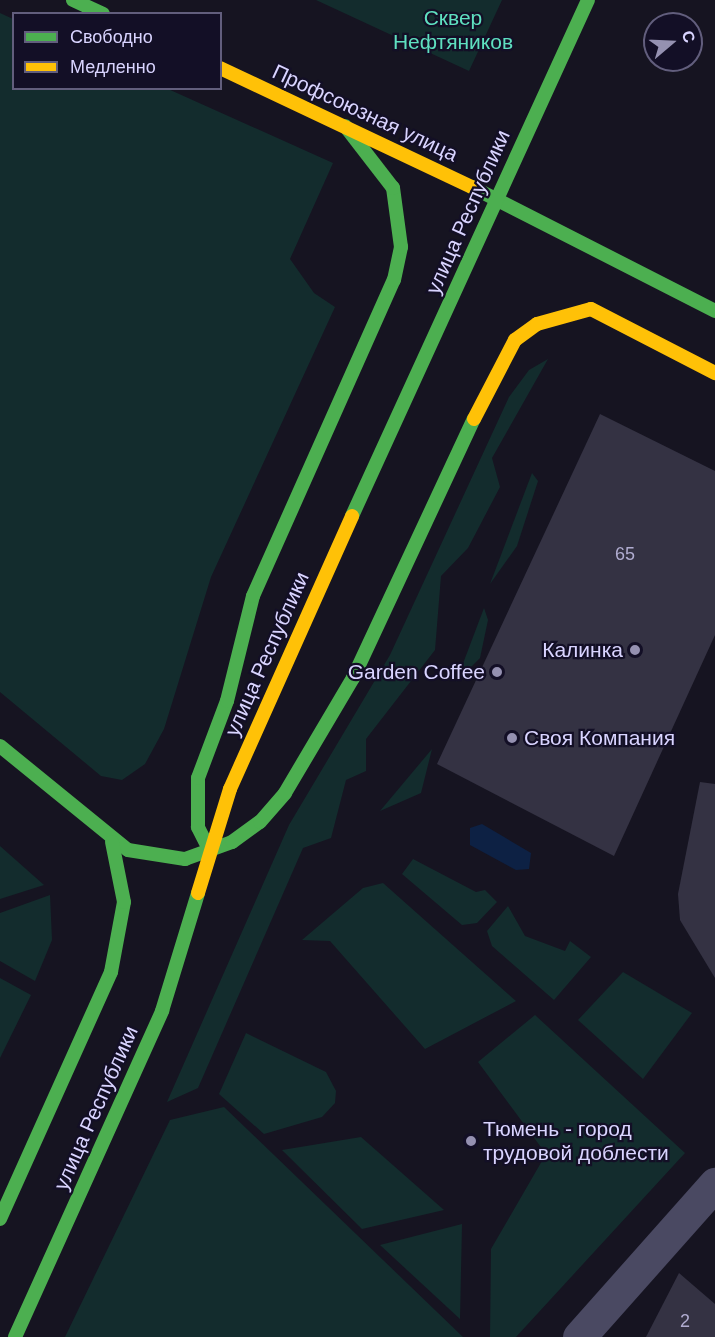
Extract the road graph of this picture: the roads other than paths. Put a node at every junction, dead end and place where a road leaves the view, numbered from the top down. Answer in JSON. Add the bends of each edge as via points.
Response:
{"nodes":[{"id":1,"x":73,"y":0,"type":"edge"},
{"id":2,"x":588,"y":0,"type":"edge"},
{"id":3,"x":98,"y":12,"type":"edge"},
{"id":4,"x":222,"y":69,"type":"edge"},
{"id":5,"x":345,"y":126,"type":"junction"},
{"id":6,"x":497,"y":200,"type":"junction"},
{"id":7,"x":715,"y":311,"type":"edge"},
{"id":8,"x":715,"y":373,"type":"edge"},
{"id":9,"x":0,"y":746,"type":"edge"},
{"id":10,"x":112,"y":843,"type":"junction"},
{"id":11,"x":210,"y":851,"type":"junction"},
{"id":12,"x":715,"y":1184,"type":"edge"},
{"id":13,"x":0,"y":1219,"type":"edge"},
{"id":14,"x":15,"y":1337,"type":"edge"},
{"id":15,"x":579,"y":1337,"type":"edge"}],
"edges":[{"from":1,"to":3,"type":"main road"},
{"from":2,"to":6,"type":"main road","name":"улица Республики"},
{"from":4,"to":5,"type":"main road","name":"Профсоюзная улица"},
{"from":5,"to":6,"type":"main road","name":"Профсоюзная улица"},
{"from":5,"to":11,"type":"main road","via":[[393,188],[401,247],[394,280],[253,596],[227,701],[198,778],[198,827]]},
{"from":6,"to":7,"type":"main road","name":"Профсоюзная улица"},
{"from":6,"to":11,"type":"main road","name":"улица Республики","via":[[267,701]]},
{"from":8,"to":11,"type":"main road","via":[[591,309],[537,324],[510,348],[353,678],[285,793],[260,822]]},
{"from":9,"to":10,"type":"main road"},
{"from":10,"to":11,"type":"main road","via":[[162,859]]},
{"from":10,"to":13,"type":"main road","name":"улица Республики","via":[[124,902],[111,972]]},
{"from":11,"to":14,"type":"main road","name":"улица Республики","via":[[162,1011]]},
{"from":12,"to":15,"type":"street"}]}
